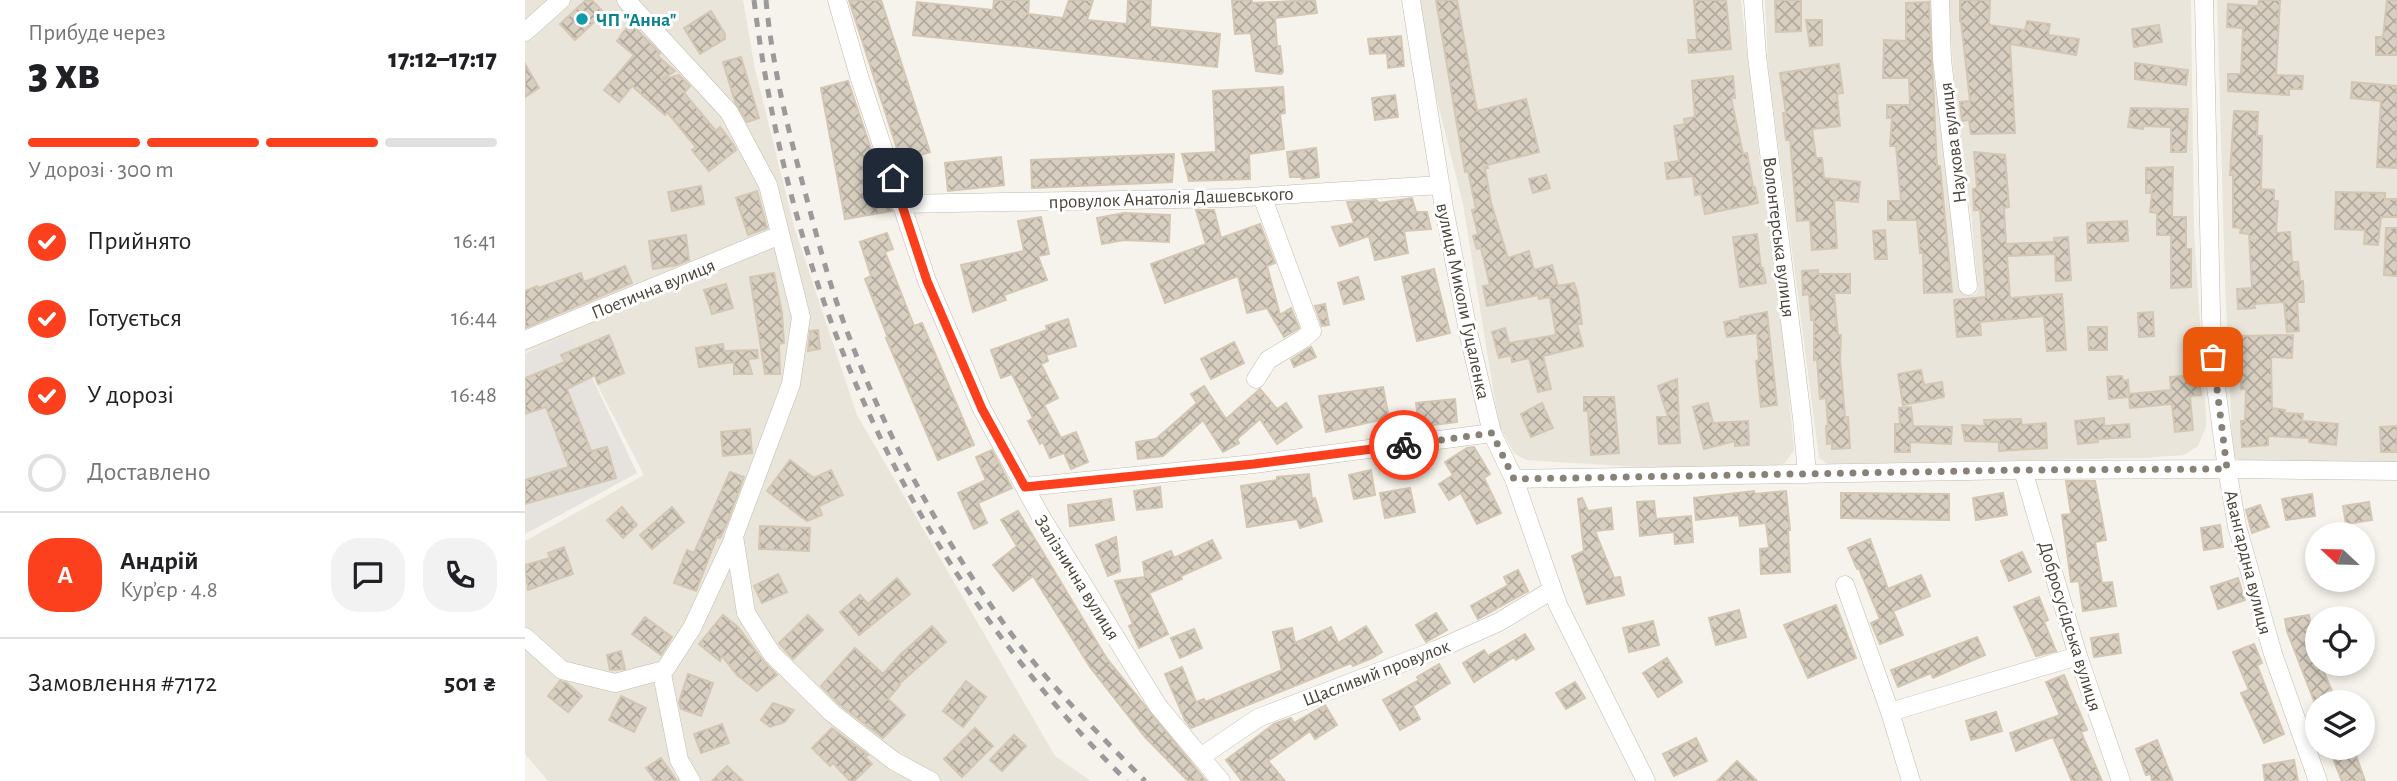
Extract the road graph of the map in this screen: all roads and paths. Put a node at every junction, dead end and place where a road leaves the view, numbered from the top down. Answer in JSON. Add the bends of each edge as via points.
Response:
{"nodes":[{"id":1,"x":561,"y":0,"type":"edge"},
{"id":2,"x":626,"y":0,"type":"edge"},
{"id":3,"x":837,"y":0,"type":"edge"},
{"id":4,"x":1411,"y":0,"type":"edge"},
{"id":5,"x":1753,"y":0,"type":"edge"},
{"id":6,"x":1940,"y":0,"type":"edge"},
{"id":7,"x":2204,"y":0,"type":"edge"},
{"id":8,"x":525,"y":32,"type":"edge"},
{"id":9,"x":1441,"y":185,"type":"junction"},
{"id":10,"x":1262,"y":196,"type":"junction"},
{"id":11,"x":901,"y":204,"type":"junction"},
{"id":12,"x":780,"y":235,"type":"junction"},
{"id":13,"x":1968,"y":286,"type":"dead end"},
{"id":14,"x":525,"y":340,"type":"edge"},
{"id":15,"x":1256,"y":379,"type":"dead end"},
{"id":16,"x":1492,"y":433,"type":"junction"},
{"id":17,"x":2227,"y":469,"type":"junction"},
{"id":18,"x":2023,"y":470,"type":"junction"},
{"id":19,"x":2397,"y":471,"type":"edge"},
{"id":20,"x":1807,"y":474,"type":"junction"},
{"id":21,"x":1514,"y":479,"type":"junction"},
{"id":22,"x":1025,"y":487,"type":"junction"},
{"id":23,"x":734,"y":536,"type":"junction"},
{"id":24,"x":1845,"y":585,"type":"dead end"},
{"id":25,"x":1552,"y":590,"type":"junction"},
{"id":26,"x":525,"y":637,"type":"edge"},
{"id":27,"x":2078,"y":656,"type":"junction"},
{"id":28,"x":664,"y":670,"type":"junction"},
{"id":29,"x":1890,"y":712,"type":"junction"},
{"id":30,"x":1202,"y":756,"type":"junction"},
{"id":31,"x":904,"y":775,"type":"edge"},
{"id":32,"x":691,"y":781,"type":"edge"},
{"id":33,"x":931,"y":781,"type":"edge"},
{"id":34,"x":1221,"y":781,"type":"edge"},
{"id":35,"x":1646,"y":781,"type":"edge"},
{"id":36,"x":1911,"y":781,"type":"edge"},
{"id":37,"x":2121,"y":781,"type":"edge"},
{"id":38,"x":2318,"y":781,"type":"edge"}],
"edges":[{"from":1,"to":8,"type":"street"},
{"from":2,"to":12,"type":"street","via":[[729,112],[768,185]]},
{"from":3,"to":11,"type":"street","name":"Залізнична вулиця"},
{"from":4,"to":9,"type":"street","name":"вулиця Миколи Гуцаленка"},
{"from":5,"to":20,"type":"street","name":"Волонтерська вулиця"},
{"from":6,"to":13,"type":"street","name":"Наукова вулиця","via":[[1942,59]]},
{"from":7,"to":17,"type":"street","name":"Авангардна вулиця","via":[[2213,357]]},
{"from":9,"to":10,"type":"street","name":"провулок Анатолія Дашевського"},
{"from":9,"to":16,"type":"street","name":"вулиця Миколи Гуцаленка"},
{"from":10,"to":11,"type":"street","name":"провулок Анатолія Дашевського"},
{"from":10,"to":15,"type":"street","via":[[1311,331],[1268,360]]},
{"from":11,"to":22,"type":"street","name":"Залізнична вулиця","via":[[927,281],[982,409]]},
{"from":12,"to":14,"type":"street","name":"Поетична вулиця"},
{"from":12,"to":23,"type":"street","via":[[801,317],[791,384]]},
{"from":16,"to":21,"type":"street","name":"вулиця Миколи Гуцаленка"},
{"from":16,"to":22,"type":"street"},
{"from":17,"to":18,"type":"street"},
{"from":17,"to":19,"type":"street"},
{"from":17,"to":38,"type":"street","name":"Авангардна вулиця","via":[[2237,526],[2273,654]]},
{"from":18,"to":20,"type":"street"},
{"from":18,"to":27,"type":"street","name":"Добросусідська вулиця"},
{"from":20,"to":21,"type":"street"},
{"from":21,"to":25,"type":"street","name":"вулиця Миколи Гуцаленка"},
{"from":22,"to":30,"type":"street","name":"Залізнична вулиця","via":[[1158,706]]},
{"from":23,"to":28,"type":"street","via":[[692,628]]},
{"from":23,"to":31,"type":"street","via":[[746,613],[772,654],[832,713],[894,761]]},
{"from":24,"to":29,"type":"street"},
{"from":25,"to":30,"type":"street","name":"Щасливий провулок","via":[[1499,622],[1436,650],[1258,718]]},
{"from":25,"to":35,"type":"street","name":"вулиця Миколи Гуцаленка"},
{"from":26,"to":28,"type":"street","via":[[562,670],[615,683]]},
{"from":27,"to":29,"type":"street"},
{"from":27,"to":37,"type":"street","name":"Добросусідська вулиця"},
{"from":28,"to":32,"type":"street","via":[[679,760]]},
{"from":29,"to":36,"type":"street"},
{"from":30,"to":34,"type":"street","name":"Залізнична вулиця"},
{"from":31,"to":33,"type":"street"}]}
